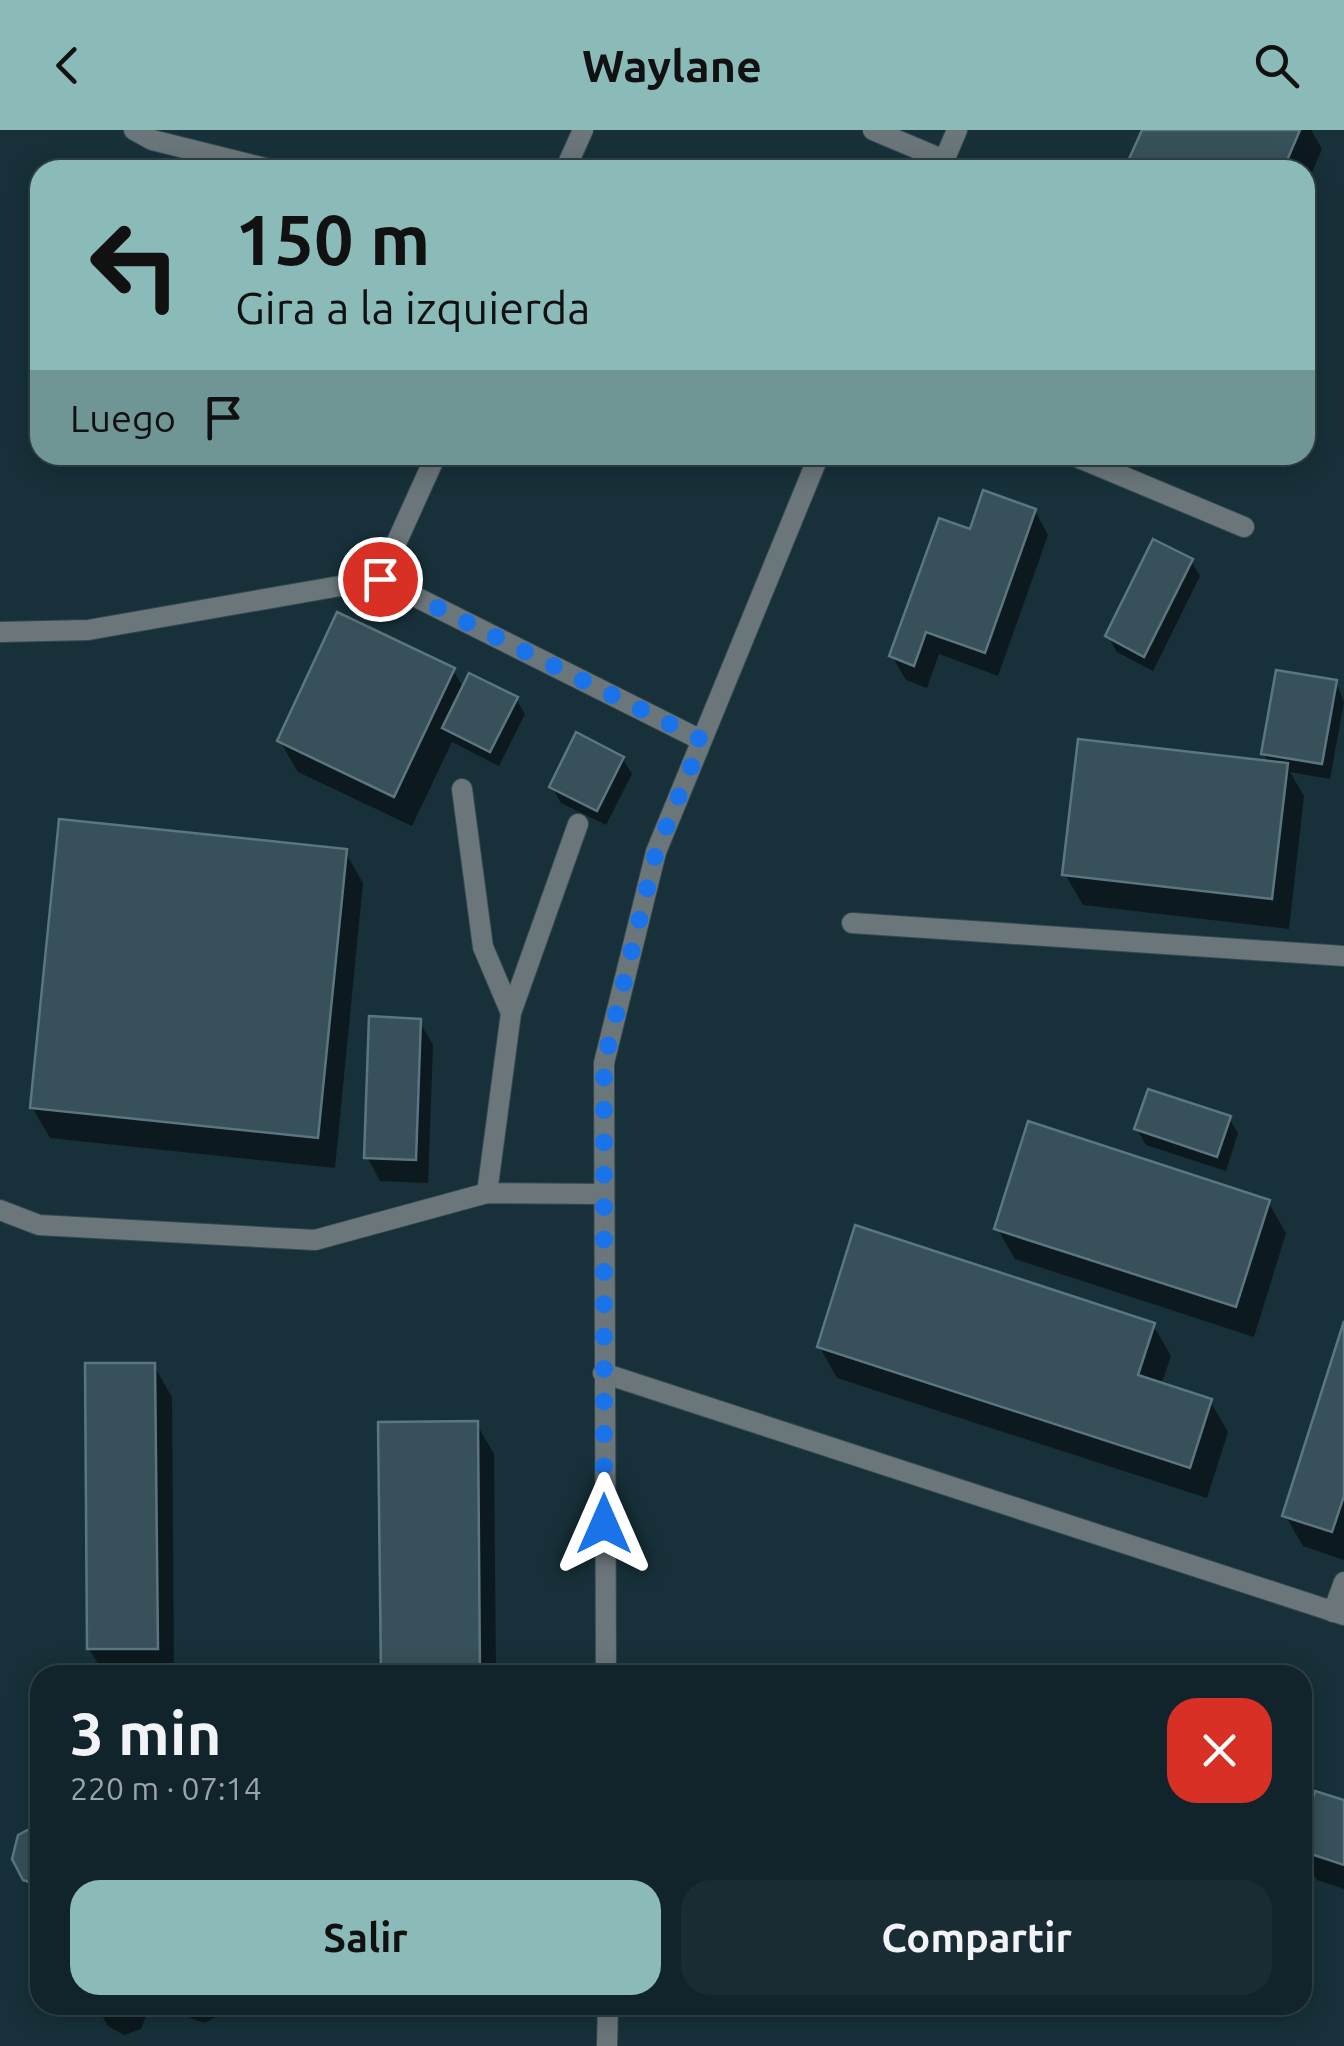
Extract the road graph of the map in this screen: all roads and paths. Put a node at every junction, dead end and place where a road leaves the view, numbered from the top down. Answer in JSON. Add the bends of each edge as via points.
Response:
{"nodes":[{"id":1,"x":134,"y":130,"type":"edge"},
{"id":2,"x":584,"y":130,"type":"edge"},
{"id":3,"x":873,"y":130,"type":"edge"},
{"id":4,"x":957,"y":130,"type":"edge"},
{"id":5,"x":233,"y":160,"type":"edge"},
{"id":6,"x":570,"y":160,"type":"edge"},
{"id":7,"x":932,"y":160,"type":"edge"},
{"id":8,"x":944,"y":160,"type":"edge"},
{"id":9,"x":431,"y":465,"type":"edge"},
{"id":10,"x":814,"y":465,"type":"edge"},
{"id":11,"x":1096,"y":465,"type":"edge"},
{"id":12,"x":1244,"y":526,"type":"dead end"},
{"id":13,"x":380,"y":579,"type":"junction"},
{"id":14,"x":0,"y":632,"type":"edge"},
{"id":15,"x":702,"y":740,"type":"junction"},
{"id":16,"x":462,"y":789,"type":"dead end"},
{"id":17,"x":578,"y":824,"type":"dead end"},
{"id":18,"x":852,"y":923,"type":"dead end"},
{"id":19,"x":1344,"y":956,"type":"edge"},
{"id":20,"x":511,"y":1013,"type":"junction"},
{"id":21,"x":487,"y":1194,"type":"junction"},
{"id":22,"x":604,"y":1194,"type":"junction"},
{"id":23,"x":0,"y":1210,"type":"edge"},
{"id":24,"x":603,"y":1373,"type":"junction"},
{"id":25,"x":1344,"y":1582,"type":"edge"},
{"id":26,"x":1338,"y":1614,"type":"edge"},
{"id":27,"x":606,"y":1665,"type":"edge"},
{"id":28,"x":608,"y":2015,"type":"edge"},
{"id":29,"x":607,"y":2046,"type":"edge"}],
"edges":[{"from":1,"to":5,"type":"street"},
{"from":2,"to":6,"type":"street"},
{"from":3,"to":7,"type":"street"},
{"from":4,"to":8,"type":"street"},
{"from":9,"to":13,"type":"street"},
{"from":10,"to":15,"type":"street"},
{"from":11,"to":12,"type":"street"},
{"from":13,"to":14,"type":"street","via":[[88,630]]},
{"from":13,"to":15,"type":"street"},
{"from":15,"to":22,"type":"street","via":[[656,852],[604,1063]]},
{"from":16,"to":20,"type":"street","via":[[483,947]]},
{"from":17,"to":20,"type":"street"},
{"from":18,"to":19,"type":"street"},
{"from":20,"to":21,"type":"street"},
{"from":21,"to":22,"type":"street"},
{"from":21,"to":23,"type":"street","via":[[315,1240],[39,1224]]},
{"from":22,"to":24,"type":"street"},
{"from":24,"to":26,"type":"street"},
{"from":24,"to":27,"type":"street"},
{"from":25,"to":26,"type":"street"},
{"from":28,"to":29,"type":"street"}]}
